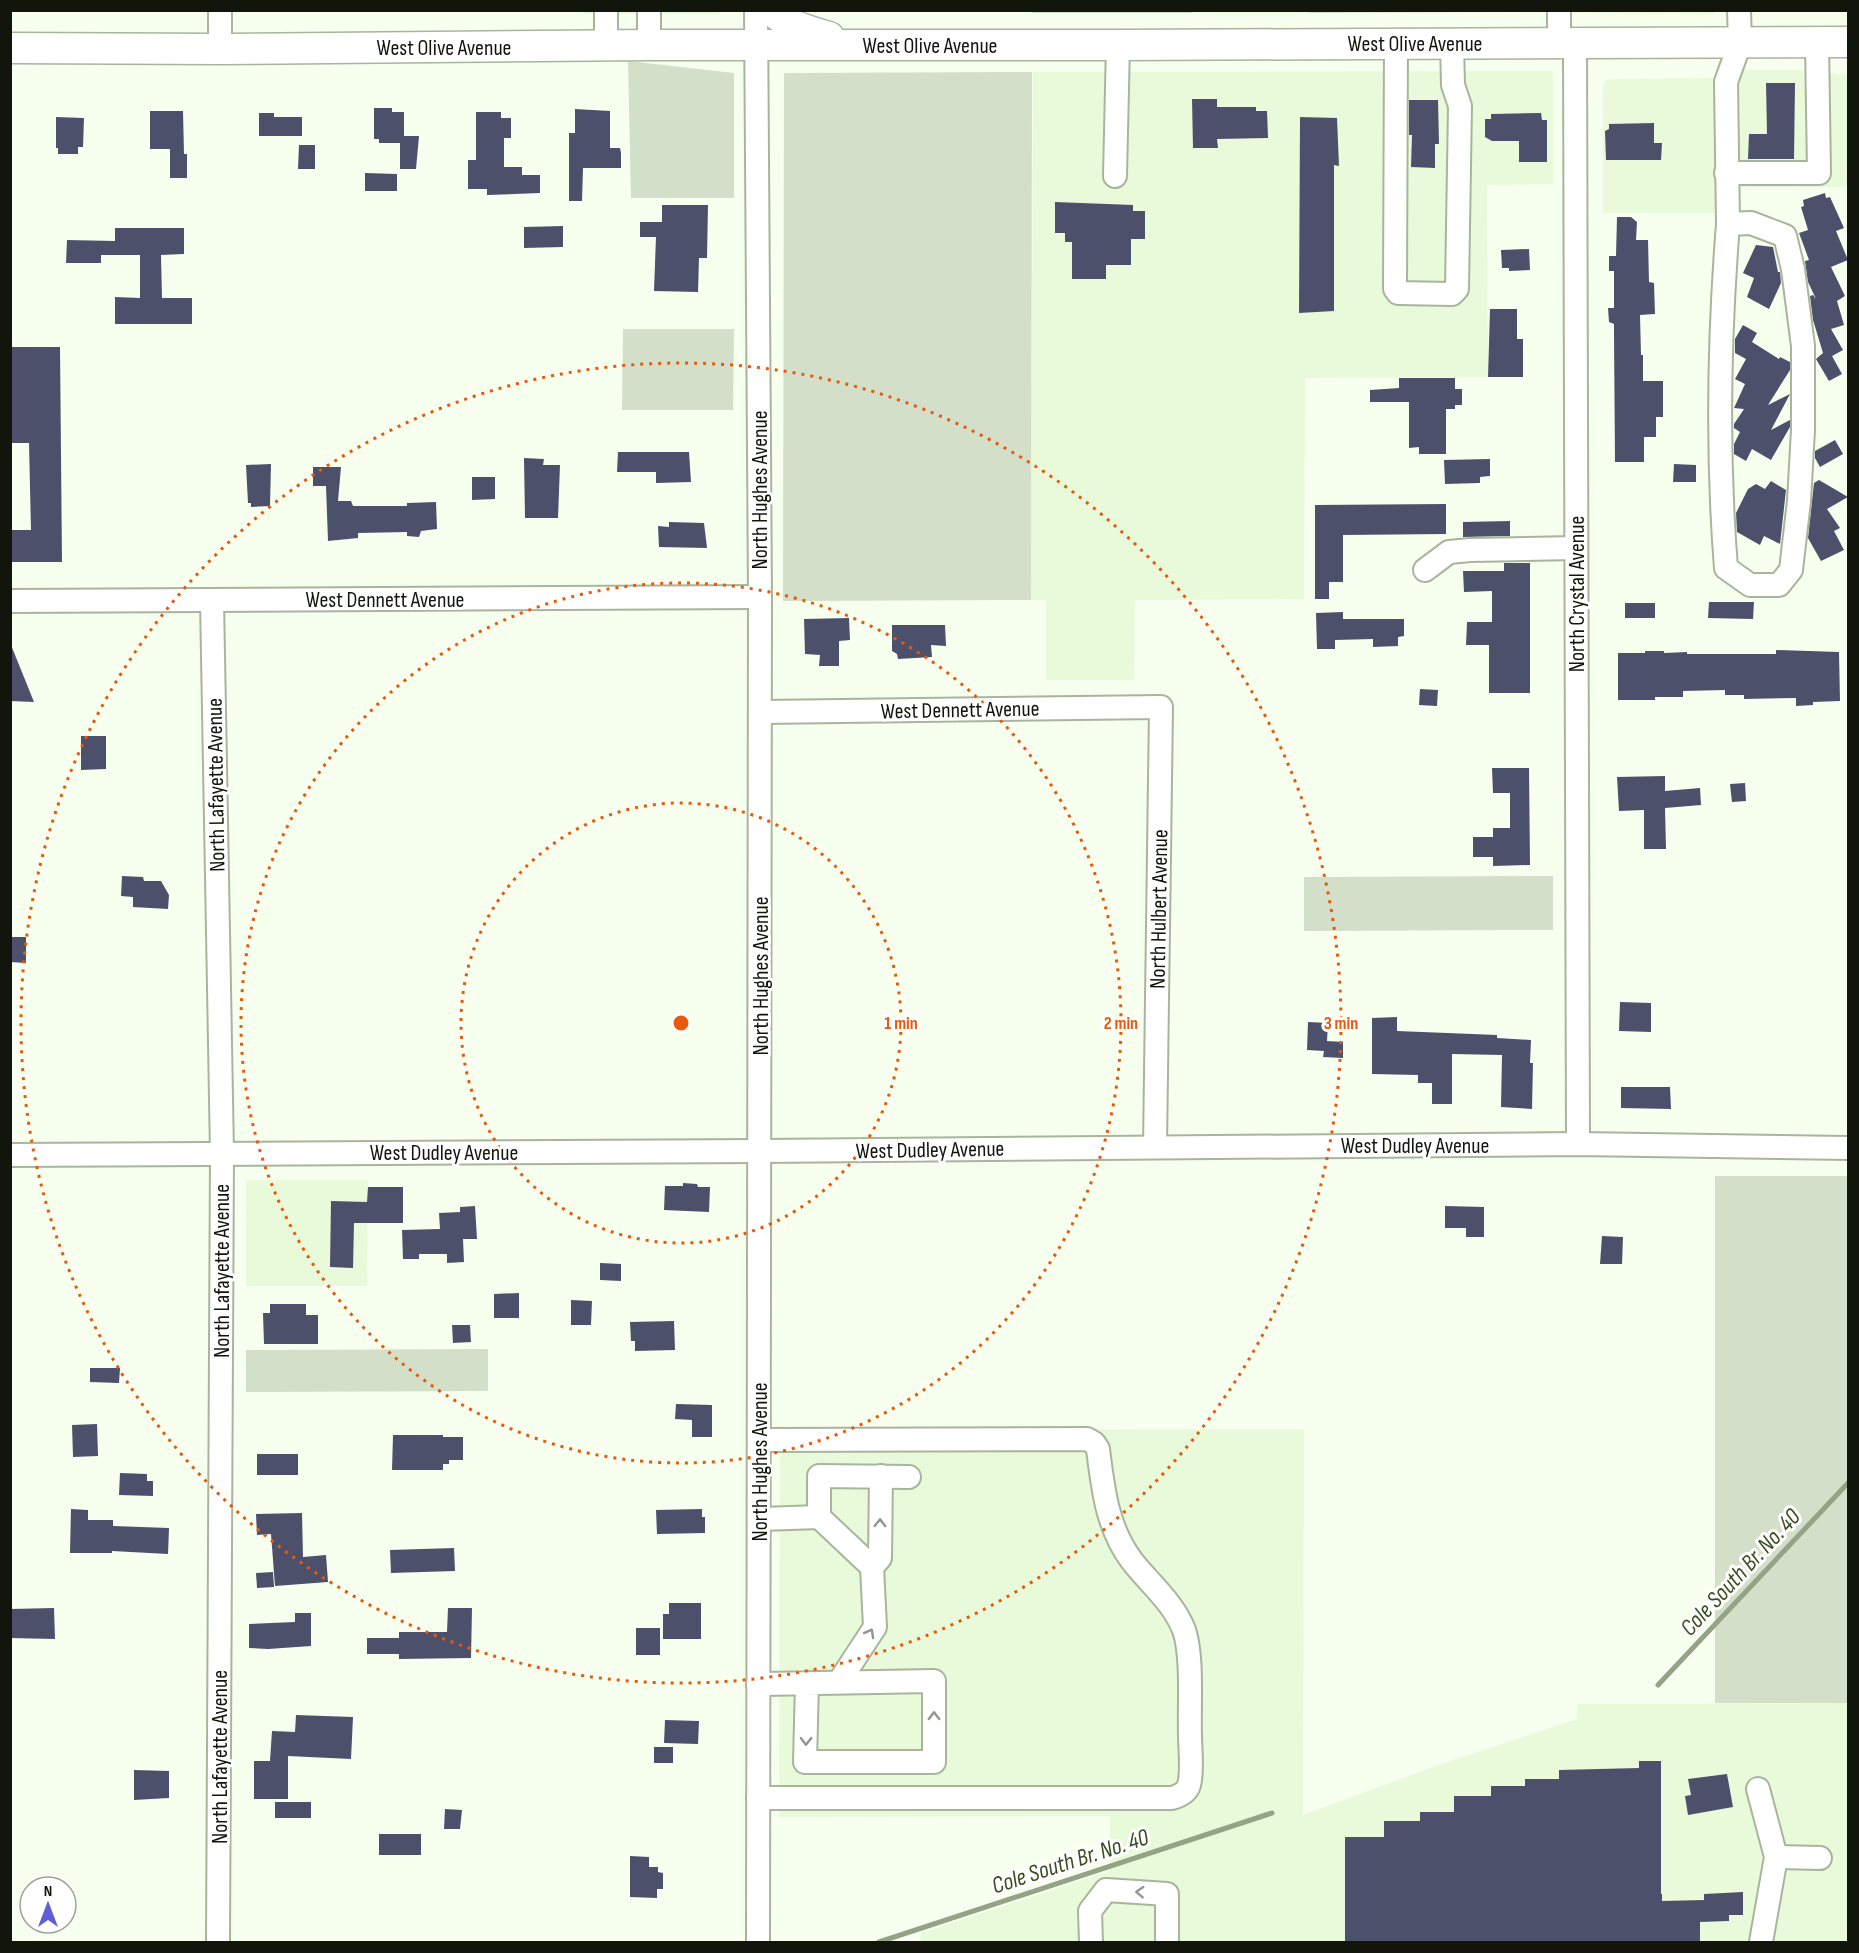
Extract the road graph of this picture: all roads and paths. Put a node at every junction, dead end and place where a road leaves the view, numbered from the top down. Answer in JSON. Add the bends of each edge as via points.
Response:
{"nodes":[{"id":1,"x":220,"y":10,"type":"edge"},
{"id":2,"x":606,"y":10,"type":"edge"},
{"id":3,"x":649,"y":10,"type":"edge"},
{"id":4,"x":756,"y":10,"type":"edge"},
{"id":5,"x":772,"y":10,"type":"edge"},
{"id":6,"x":1559,"y":10,"type":"edge"},
{"id":7,"x":1739,"y":10,"type":"edge"},
{"id":8,"x":1817,"y":42,"type":"junction"},
{"id":9,"x":1848,"y":42,"type":"edge"},
{"id":10,"x":1396,"y":43,"type":"junction"},
{"id":11,"x":1740,"y":43,"type":"junction"},
{"id":12,"x":1452,"y":44,"type":"junction"},
{"id":13,"x":1567,"y":44,"type":"junction"},
{"id":14,"x":649,"y":45,"type":"junction"},
{"id":15,"x":756,"y":45,"type":"junction"},
{"id":16,"x":855,"y":45,"type":"junction"},
{"id":17,"x":1118,"y":45,"type":"junction"},
{"id":18,"x":606,"y":46,"type":"junction"},
{"id":19,"x":10,"y":48,"type":"edge"},
{"id":20,"x":220,"y":49,"type":"junction"},
{"id":21,"x":1726,"y":173,"type":"junction"},
{"id":22,"x":1115,"y":176,"type":"dead end"},
{"id":23,"x":1728,"y":224,"type":"junction"},
{"id":24,"x":1576,"y":548,"type":"junction"},
{"id":25,"x":1425,"y":570,"type":"dead end"},
{"id":26,"x":760,"y":597,"type":"junction"},
{"id":27,"x":212,"y":600,"type":"junction"},
{"id":28,"x":10,"y":601,"type":"edge"},
{"id":29,"x":1161,"y":706,"type":"joint"},
{"id":30,"x":760,"y":712,"type":"junction"},
{"id":31,"x":1578,"y":1144,"type":"junction"},
{"id":32,"x":1155,"y":1147,"type":"junction"},
{"id":33,"x":1848,"y":1148,"type":"edge"},
{"id":34,"x":760,"y":1151,"type":"junction"},
{"id":35,"x":222,"y":1153,"type":"junction"},
{"id":36,"x":10,"y":1155,"type":"edge"},
{"id":37,"x":759,"y":1440,"type":"junction"},
{"id":38,"x":881,"y":1476,"type":"junction"},
{"id":39,"x":909,"y":1477,"type":"dead end"},
{"id":40,"x":819,"y":1517,"type":"junction"},
{"id":41,"x":759,"y":1519,"type":"junction"},
{"id":42,"x":872,"y":1567,"type":"junction"},
{"id":43,"x":839,"y":1682,"type":"junction"},
{"id":44,"x":807,"y":1683,"type":"junction"},
{"id":45,"x":758,"y":1684,"type":"junction"},
{"id":46,"x":1758,"y":1789,"type":"dead end"},
{"id":47,"x":758,"y":1798,"type":"junction"},
{"id":48,"x":1776,"y":1857,"type":"junction"},
{"id":49,"x":1820,"y":1858,"type":"dead end"},
{"id":50,"x":218,"y":1942,"type":"edge"},
{"id":51,"x":758,"y":1942,"type":"edge"},
{"id":52,"x":1091,"y":1942,"type":"edge"},
{"id":53,"x":1167,"y":1942,"type":"edge"},
{"id":54,"x":1761,"y":1942,"type":"edge"}],
"edges":[{"from":1,"to":20,"type":"street"},
{"from":2,"to":18,"type":"street"},
{"from":3,"to":14,"type":"street"},
{"from":4,"to":15,"type":"street","name":"North Hughes Avenue"},
{"from":5,"to":16,"type":"main road","via":[[795,27]]},
{"from":6,"to":13,"type":"street","name":"North Crystal Avenue"},
{"from":7,"to":11,"type":"street"},
{"from":8,"to":9,"type":"main road","name":"West Olive Avenue"},
{"from":8,"to":11,"type":"main road","name":"West Olive Avenue"},
{"from":8,"to":21,"type":"street","via":[[1819,173]]},
{"from":10,"to":12,"type":"main road","name":"West Olive Avenue"},
{"from":10,"to":12,"type":"street","via":[[1395,290],[1452,294],[1456,290],[1460,106],[1453,86]]},
{"from":10,"to":17,"type":"main road","name":"West Olive Avenue"},
{"from":11,"to":13,"type":"main road","name":"West Olive Avenue"},
{"from":11,"to":21,"type":"street","via":[[1726,82]]},
{"from":12,"to":13,"type":"main road","name":"West Olive Avenue"},
{"from":13,"to":24,"type":"street","name":"North Crystal Avenue"},
{"from":14,"to":15,"type":"main road","name":"West Olive Avenue"},
{"from":14,"to":18,"type":"main road","name":"West Olive Avenue"},
{"from":15,"to":16,"type":"main road","name":"West Olive Avenue"},
{"from":15,"to":26,"type":"street","name":"North Hughes Avenue"},
{"from":16,"to":17,"type":"main road","name":"West Olive Avenue"},
{"from":17,"to":22,"type":"street"},
{"from":18,"to":20,"type":"main road","name":"West Olive Avenue"},
{"from":19,"to":20,"type":"main road","name":"West Olive Avenue"},
{"from":21,"to":23,"type":"street"},
{"from":23,"to":23,"type":"street","via":[[1751,223],[1785,236],[1793,269],[1803,346],[1803,430],[1791,570],[1779,585],[1750,585],[1726,568],[1721,507],[1722,313]]},
{"from":24,"to":25,"type":"street","via":[[1449,552]]},
{"from":24,"to":31,"type":"street","name":"North Crystal Avenue"},
{"from":26,"to":27,"type":"street","name":"West Dennett Avenue"},
{"from":26,"to":30,"type":"street","name":"North Hughes Avenue"},
{"from":27,"to":28,"type":"street","name":"West Dennett Avenue"},
{"from":27,"to":35,"type":"street","name":"North Lafayette Avenue"},
{"from":29,"to":30,"type":"street","name":"West Dennett Avenue"},
{"from":29,"to":32,"type":"street","name":"North Hulbert Avenue"},
{"from":30,"to":34,"type":"street","name":"North Hughes Avenue"},
{"from":31,"to":32,"type":"street","name":"West Dudley Avenue"},
{"from":31,"to":33,"type":"street","name":"West Dudley Avenue"},
{"from":32,"to":34,"type":"street","name":"West Dudley Avenue"},
{"from":34,"to":35,"type":"street","name":"West Dudley Avenue"},
{"from":34,"to":37,"type":"street","name":"North Hughes Avenue"},
{"from":35,"to":36,"type":"street","name":"West Dudley Avenue"},
{"from":35,"to":50,"type":"street","name":"North Lafayette Avenue"},
{"from":37,"to":41,"type":"street","name":"North Hughes Avenue"},
{"from":37,"to":47,"type":"street","via":[[1087,1439],[1094,1443],[1116,1536],[1132,1561],[1174,1609],[1184,1631],[1188,1650],[1190,1764],[1188,1786],[1172,1798]]},
{"from":38,"to":39,"type":"street"},
{"from":38,"to":40,"type":"street","via":[[819,1476]]},
{"from":42,"to":38,"type":"street","one_way":true,"via":[[880,1558]]},
{"from":40,"to":41,"type":"street"},
{"from":40,"to":42,"type":"street"},
{"from":41,"to":45,"type":"street","name":"North Hughes Avenue"},
{"from":43,"to":42,"type":"street","one_way":true,"via":[[875,1627]]},
{"from":43,"to":44,"type":"street"},
{"from":44,"to":43,"type":"street","one_way":true,"via":[[805,1762],[934,1762],[934,1681]]},
{"from":44,"to":45,"type":"street"},
{"from":45,"to":47,"type":"street","name":"North Hughes Avenue"},
{"from":46,"to":48,"type":"street"},
{"from":47,"to":51,"type":"street","name":"North Hughes Avenue"},
{"from":48,"to":49,"type":"street"},
{"from":48,"to":54,"type":"street"},
{"from":53,"to":52,"type":"street","one_way":true,"via":[[1167,1894],[1106,1890],[1090,1911]]}]}
